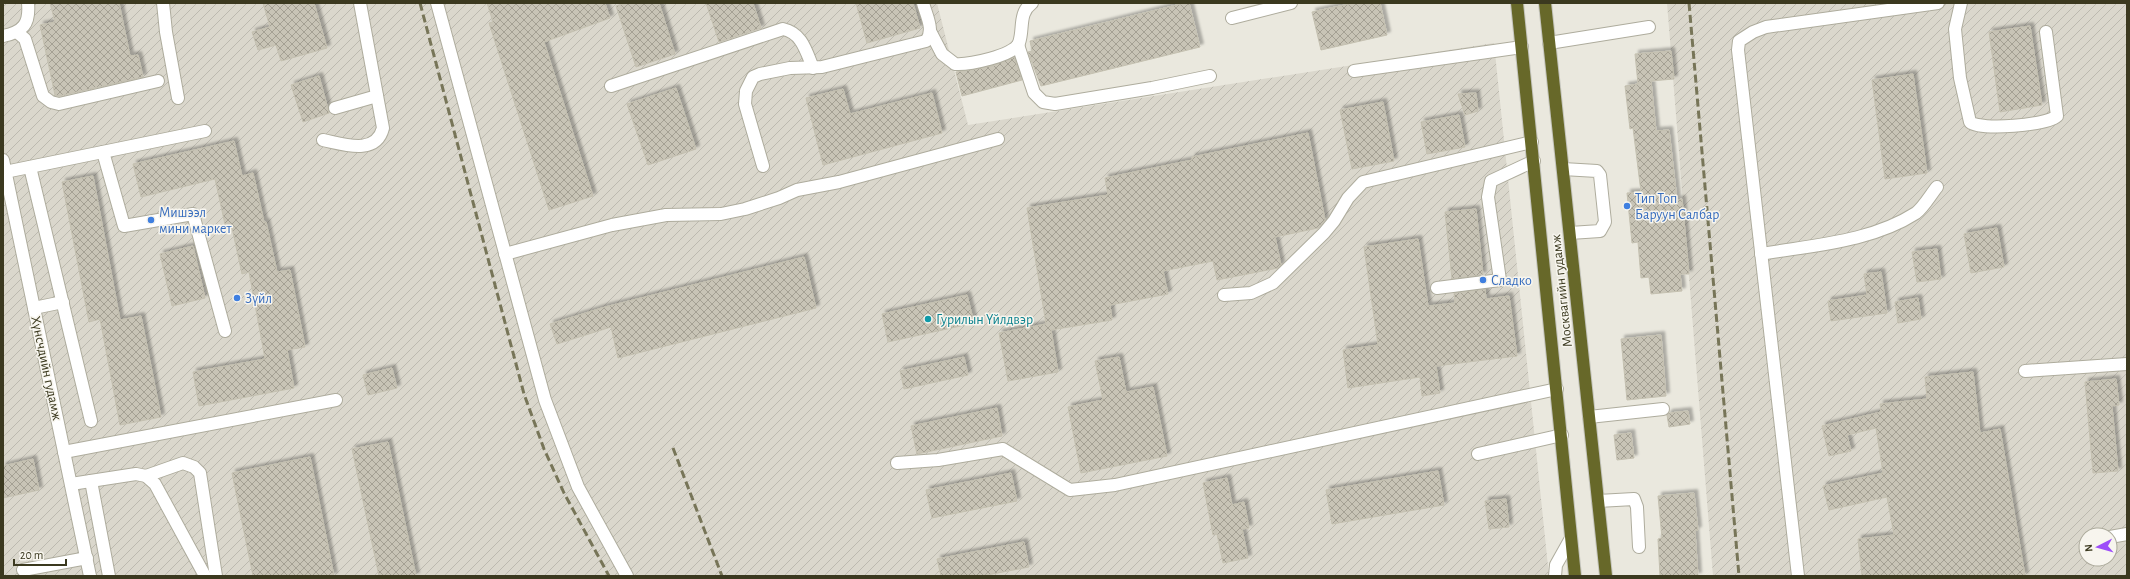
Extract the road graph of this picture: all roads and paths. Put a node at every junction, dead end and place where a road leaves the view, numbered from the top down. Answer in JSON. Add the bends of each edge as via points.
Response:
{"nodes":[{"id":1,"x":28,"y":3,"type":"edge"},
{"id":2,"x":163,"y":3,"type":"edge"},
{"id":3,"x":360,"y":3,"type":"edge"},
{"id":4,"x":437,"y":3,"type":"edge"},
{"id":5,"x":923,"y":3,"type":"edge"},
{"id":6,"x":1032,"y":3,"type":"edge"},
{"id":7,"x":1291,"y":3,"type":"edge"},
{"id":8,"x":1517,"y":3,"type":"edge"},
{"id":9,"x":1545,"y":3,"type":"edge"},
{"id":10,"x":1938,"y":3,"type":"edge"},
{"id":11,"x":1961,"y":3,"type":"edge"},
{"id":12,"x":1232,"y":18,"type":"dead end"},
{"id":13,"x":1649,"y":27,"type":"dead end"},
{"id":14,"x":930,"y":30,"type":"junction"},
{"id":15,"x":2046,"y":32,"type":"dead end"},
{"id":16,"x":18,"y":33,"type":"junction"},
{"id":17,"x":3,"y":36,"type":"edge"},
{"id":18,"x":1550,"y":43,"type":"junction"},
{"id":19,"x":1018,"y":45,"type":"junction"},
{"id":20,"x":1522,"y":47,"type":"junction"},
{"id":21,"x":813,"y":68,"type":"junction"},
{"id":22,"x":1354,"y":71,"type":"dead end"},
{"id":23,"x":1210,"y":76,"type":"dead end"},
{"id":24,"x":158,"y":81,"type":"dead end"},
{"id":25,"x":611,"y":86,"type":"dead end"},
{"id":26,"x":377,"y":96,"type":"junction"},
{"id":27,"x":178,"y":98,"type":"dead end"},
{"id":28,"x":335,"y":108,"type":"dead end"},
{"id":29,"x":205,"y":131,"type":"dead end"},
{"id":30,"x":998,"y":139,"type":"dead end"},
{"id":31,"x":323,"y":140,"type":"dead end"},
{"id":32,"x":1532,"y":142,"type":"junction"},
{"id":33,"x":103,"y":152,"type":"junction"},
{"id":34,"x":3,"y":160,"type":"edge"},
{"id":35,"x":1534,"y":162,"type":"junction"},
{"id":36,"x":763,"y":166,"type":"dead end"},
{"id":37,"x":30,"y":167,"type":"junction"},
{"id":38,"x":1563,"y":169,"type":"junction"},
{"id":39,"x":5,"y":172,"type":"junction"},
{"id":40,"x":1937,"y":187,"type":"dead end"},
{"id":41,"x":1570,"y":233,"type":"junction"},
{"id":42,"x":505,"y":254,"type":"junction"},
{"id":43,"x":1761,"y":254,"type":"junction"},
{"id":44,"x":1437,"y":288,"type":"dead end"},
{"id":45,"x":1224,"y":296,"type":"dead end"},
{"id":46,"x":63,"y":302,"type":"junction"},
{"id":47,"x":34,"y":308,"type":"junction"},
{"id":48,"x":225,"y":331,"type":"dead end"},
{"id":49,"x":2127,"y":364,"type":"edge"},
{"id":50,"x":2026,"y":371,"type":"dead end"},
{"id":51,"x":1557,"y":390,"type":"junction"},
{"id":52,"x":336,"y":400,"type":"dead end"},
{"id":53,"x":1663,"y":409,"type":"dead end"},
{"id":54,"x":1589,"y":417,"type":"junction"},
{"id":55,"x":90,"y":421,"type":"dead end"},
{"id":56,"x":1562,"y":436,"type":"junction"},
{"id":57,"x":64,"y":452,"type":"junction"},
{"id":58,"x":1478,"y":454,"type":"dead end"},
{"id":59,"x":897,"y":463,"type":"dead end"},
{"id":60,"x":146,"y":476,"type":"junction"},
{"id":61,"x":91,"y":481,"type":"junction"},
{"id":62,"x":71,"y":484,"type":"junction"},
{"id":63,"x":1598,"y":501,"type":"junction"},
{"id":64,"x":1570,"y":540,"type":"junction"},
{"id":65,"x":1639,"y":547,"type":"dead end"},
{"id":66,"x":86,"y":558,"type":"junction"},
{"id":67,"x":23,"y":570,"type":"dead end"},
{"id":68,"x":90,"y":576,"type":"edge"},
{"id":69,"x":109,"y":576,"type":"edge"},
{"id":70,"x":205,"y":576,"type":"edge"},
{"id":71,"x":216,"y":576,"type":"edge"},
{"id":72,"x":627,"y":576,"type":"edge"},
{"id":73,"x":1554,"y":576,"type":"edge"},
{"id":74,"x":1575,"y":576,"type":"edge"},
{"id":75,"x":1606,"y":576,"type":"edge"},
{"id":76,"x":1798,"y":576,"type":"edge"}],
"edges":[{"from":1,"to":16,"type":"street","via":[[29,15]]},
{"from":2,"to":27,"type":"street"},
{"from":3,"to":26,"type":"street"},
{"from":4,"to":42,"type":"street"},
{"from":5,"to":14,"type":"street"},
{"from":6,"to":19,"type":"street","via":[[1023,15]]},
{"from":7,"to":12,"type":"street"},
{"from":8,"to":20,"type":"highway","name":"Москвагийн гудамж"},
{"from":9,"to":18,"type":"highway","name":"Москвагийн гудамж"},
{"from":10,"to":43,"type":"street","via":[[1766,27],[1744,36],[1739,41]]},
{"from":11,"to":15,"type":"street","via":[[1955,28],[1960,78],[1970,122],[1978,126],[2003,127],[2048,120],[2057,116]]},
{"from":13,"to":18,"type":"street"},
{"from":14,"to":19,"type":"street","via":[[942,54],[955,64],[1004,55]]},
{"from":14,"to":21,"type":"street","via":[[926,41]]},
{"from":16,"to":17,"type":"street"},
{"from":16,"to":24,"type":"street","via":[[25,39],[43,96],[51,102],[59,104]]},
{"from":18,"to":38,"type":"highway","name":"Москвагийн гудамж"},
{"from":19,"to":23,"type":"street","via":[[1034,93],[1043,102],[1062,102],[1152,88]]},
{"from":20,"to":22,"type":"street"},
{"from":20,"to":32,"type":"highway","name":"Москвагийн гудамж"},
{"from":21,"to":25,"type":"street","via":[[800,39],[792,31],[783,28]]},
{"from":21,"to":36,"type":"street","via":[[790,68],[760,74],[753,77],[749,83],[745,104]]},
{"from":26,"to":28,"type":"street"},
{"from":26,"to":31,"type":"street","via":[[383,128],[381,137],[373,143],[358,146]]},
{"from":29,"to":33,"type":"street"},
{"from":30,"to":42,"type":"street","via":[[839,182],[797,190],[744,209],[721,214],[666,215],[612,225]]},
{"from":32,"to":35,"type":"highway","name":"Москвагийн гудамж"},
{"from":32,"to":45,"type":"street","via":[[1363,182],[1348,198],[1324,233],[1273,283],[1251,293]]},
{"from":33,"to":37,"type":"street"},
{"from":33,"to":48,"type":"street","via":[[124,226],[193,214]]},
{"from":34,"to":39,"type":"street","name":"Хүнсчдийн гудамж"},
{"from":35,"to":44,"type":"street","via":[[1491,181],[1488,198],[1500,280]]},
{"from":35,"to":51,"type":"highway","name":"Москвагийн гудамж"},
{"from":37,"to":39,"type":"street"},
{"from":37,"to":46,"type":"street"},
{"from":38,"to":41,"type":"highway","name":"Москвагийн гудамж"},
{"from":38,"to":41,"type":"street","via":[[1597,170],[1600,175],[1605,222],[1600,231]]},
{"from":39,"to":47,"type":"street","name":"Хүнсчдийн гудамж"},
{"from":40,"to":43,"type":"street","via":[[1917,212],[1888,228],[1842,241]]},
{"from":41,"to":54,"type":"highway","name":"Москвагийн гудамж"},
{"from":42,"to":72,"type":"street","via":[[545,400],[578,487]]},
{"from":43,"to":76,"type":"street"},
{"from":46,"to":47,"type":"street"},
{"from":46,"to":55,"type":"street"},
{"from":47,"to":57,"type":"street","name":"Хүнсчдийн гудамж"},
{"from":49,"to":50,"type":"street"},
{"from":51,"to":56,"type":"highway","name":"Москвагийн гудамж"},
{"from":51,"to":59,"type":"street","via":[[1115,485],[1077,490],[1070,490],[1004,449],[938,460]]},
{"from":52,"to":57,"type":"street"},
{"from":53,"to":54,"type":"street"},
{"from":54,"to":63,"type":"highway","name":"Москвагийн гудамж"},
{"from":56,"to":58,"type":"street"},
{"from":56,"to":64,"type":"highway","name":"Москвагийн гудамж"},
{"from":57,"to":62,"type":"street","name":"Хүнсчдийн гудамж"},
{"from":60,"to":61,"type":"street","via":[[136,474]]},
{"from":60,"to":70,"type":"street","via":[[155,484]]},
{"from":60,"to":71,"type":"street","via":[[183,463],[194,467],[200,473]]},
{"from":61,"to":62,"type":"street"},
{"from":61,"to":69,"type":"street"},
{"from":62,"to":66,"type":"street","name":"Хүнсчдийн гудамж"},
{"from":63,"to":65,"type":"street","via":[[1634,499]]},
{"from":63,"to":75,"type":"highway","name":"Москвагийн гудамж"},
{"from":64,"to":73,"type":"street","via":[[1556,565]]},
{"from":64,"to":74,"type":"highway","name":"Москвагийн гудамж"},
{"from":66,"to":67,"type":"street"},
{"from":66,"to":68,"type":"street","name":"Хүнсчдийн гудамж"}]}
